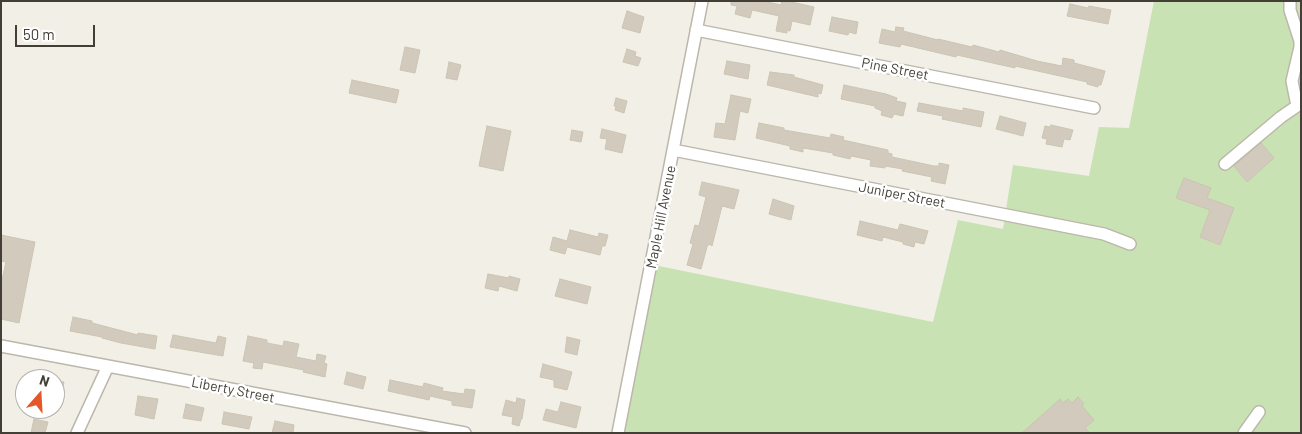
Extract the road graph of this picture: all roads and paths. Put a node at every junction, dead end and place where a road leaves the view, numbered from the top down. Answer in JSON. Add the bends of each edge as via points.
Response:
{"nodes":[{"id":1,"x":702,"y":1,"type":"edge"},
{"id":2,"x":1290,"y":1,"type":"edge"},
{"id":3,"x":696,"y":30,"type":"junction"},
{"id":4,"x":1094,"y":108,"type":"dead end"},
{"id":5,"x":674,"y":150,"type":"junction"},
{"id":6,"x":1225,"y":164,"type":"dead end"},
{"id":7,"x":1130,"y":244,"type":"dead end"},
{"id":8,"x":1,"y":346,"type":"edge"},
{"id":9,"x":108,"y":366,"type":"junction"},
{"id":10,"x":1259,"y":412,"type":"dead end"},
{"id":11,"x":77,"y":433,"type":"edge"},
{"id":12,"x":465,"y":433,"type":"edge"},
{"id":13,"x":618,"y":433,"type":"edge"},
{"id":14,"x":1244,"y":433,"type":"edge"}],
"edges":[{"from":1,"to":3,"type":"street","name":"Maple Hill Avenue"},
{"from":2,"to":6,"type":"street","via":[[1300,41],[1292,80],[1297,106]]},
{"from":3,"to":4,"type":"street","name":"Pine Street"},
{"from":3,"to":5,"type":"street","name":"Maple Hill Avenue"},
{"from":5,"to":7,"type":"street","name":"Juniper Street","via":[[1104,234]]},
{"from":5,"to":13,"type":"street","name":"Maple Hill Avenue"},
{"from":8,"to":9,"type":"street","name":"Liberty Street"},
{"from":9,"to":11,"type":"street"},
{"from":9,"to":12,"type":"street","name":"Liberty Street"},
{"from":10,"to":14,"type":"street"}]}
